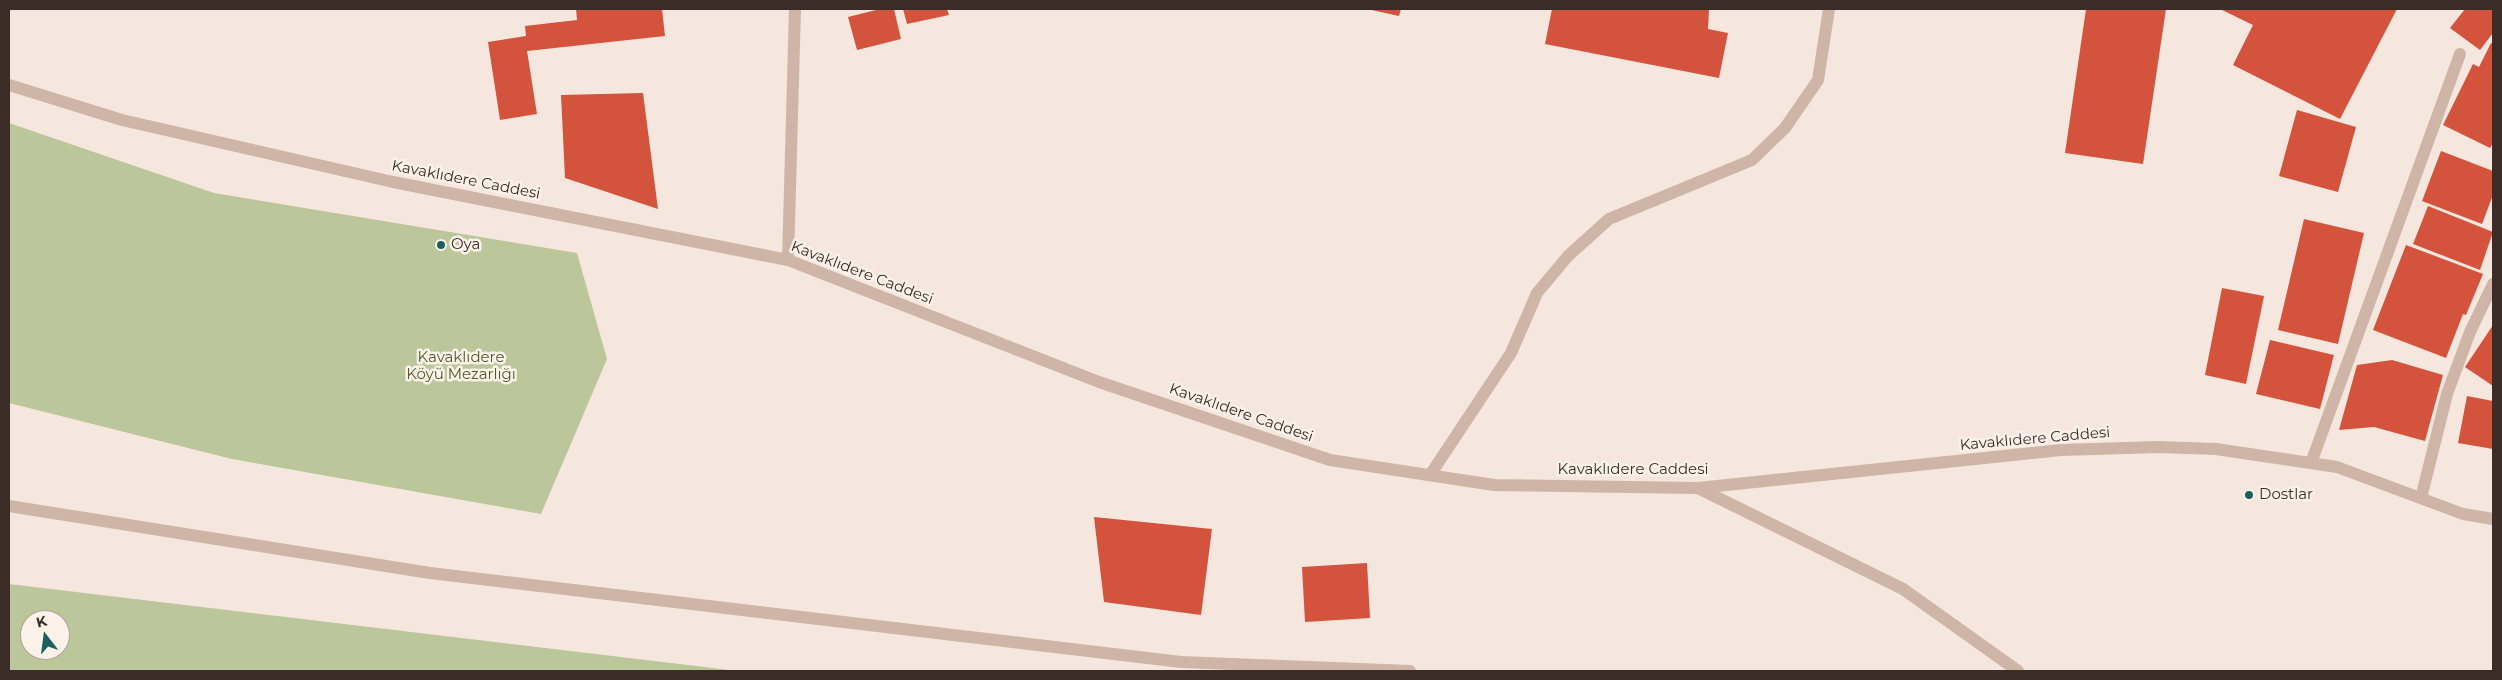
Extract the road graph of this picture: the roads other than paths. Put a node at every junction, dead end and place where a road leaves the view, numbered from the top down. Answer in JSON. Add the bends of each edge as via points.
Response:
{"nodes":[{"id":1,"x":795,"y":9,"type":"edge"},
{"id":2,"x":1829,"y":9,"type":"edge"},
{"id":3,"x":2460,"y":54,"type":"dead end"},
{"id":4,"x":9,"y":85,"type":"edge"},
{"id":5,"x":788,"y":260,"type":"junction"},
{"id":6,"x":2493,"y":284,"type":"edge"},
{"id":7,"x":2311,"y":463,"type":"junction"},
{"id":8,"x":1430,"y":475,"type":"junction"},
{"id":9,"x":1698,"y":488,"type":"junction"},
{"id":10,"x":2421,"y":498,"type":"junction"},
{"id":11,"x":9,"y":506,"type":"edge"},
{"id":12,"x":2493,"y":519,"type":"edge"},
{"id":13,"x":1410,"y":671,"type":"edge"},
{"id":14,"x":2018,"y":671,"type":"edge"}],
"edges":[{"from":1,"to":5,"type":"street"},
{"from":2,"to":8,"type":"street","via":[[1818,80],[1786,128],[1752,160],[1608,219],[1568,256],[1537,293],[1511,352]]},
{"from":3,"to":7,"type":"street"},
{"from":4,"to":5,"type":"street","name":"Kavaklıdere Caddesi","via":[[122,120],[393,182]]},
{"from":5,"to":8,"type":"street","name":"Kavaklıdere Caddesi","via":[[1100,382],[1330,460]]},
{"from":6,"to":10,"type":"street","via":[[2470,332],[2447,394]]},
{"from":7,"to":9,"type":"street","name":"Kavaklıdere Caddesi","via":[[2216,449],[2061,450]]},
{"from":7,"to":10,"type":"street","name":"Kavaklıdere Caddesi","via":[[2337,467]]},
{"from":8,"to":9,"type":"street","name":"Kavaklıdere Caddesi","via":[[1494,485]]},
{"from":9,"to":14,"type":"street","via":[[1903,589]]},
{"from":10,"to":12,"type":"street","name":"Kavaklıdere Caddesi","via":[[2463,514]]},
{"from":11,"to":13,"type":"street","via":[[430,573],[1181,662]]}]}
